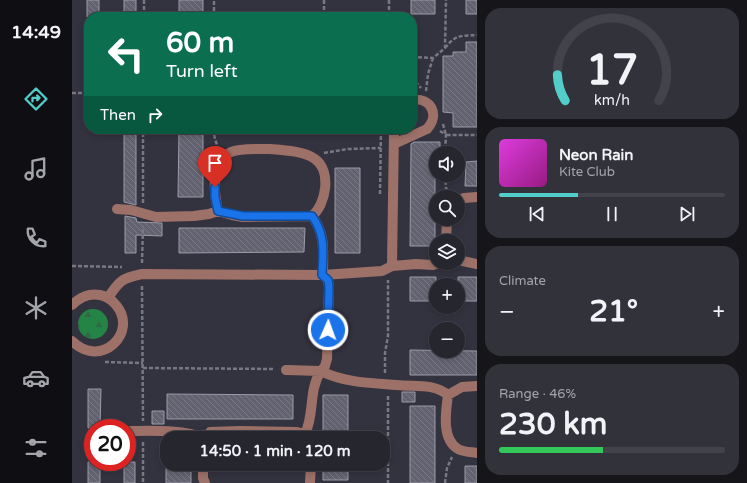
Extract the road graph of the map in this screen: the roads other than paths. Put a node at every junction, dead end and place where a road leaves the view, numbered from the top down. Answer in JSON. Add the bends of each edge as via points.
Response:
{"nodes":[{"id":1,"x":417,"y":99,"type":"edge"},
{"id":2,"x":394,"y":134,"type":"edge"},
{"id":3,"x":394,"y":146,"type":"junction"},
{"id":4,"x":477,"y":197,"type":"edge"},
{"id":5,"x":465,"y":198,"type":"edge"},
{"id":6,"x":117,"y":209,"type":"dead end"},
{"id":7,"x":218,"y":211,"type":"junction"},
{"id":8,"x":312,"y":216,"type":"junction"},
{"id":9,"x":465,"y":261,"type":"edge"},
{"id":10,"x":429,"y":264,"type":"edge"},
{"id":11,"x":477,"y":264,"type":"edge"},
{"id":12,"x":389,"y":268,"type":"junction"},
{"id":13,"x":322,"y":275,"type":"junction"},
{"id":14,"x":108,"y":298,"type":"junction"},
{"id":15,"x":72,"y":305,"type":"edge"},
{"id":16,"x":72,"y":341,"type":"edge"},
{"id":17,"x":286,"y":370,"type":"road end"},
{"id":18,"x":321,"y":371,"type":"junction"},
{"id":19,"x":477,"y":386,"type":"edge"},
{"id":20,"x":448,"y":395,"type":"junction"},
{"id":21,"x":136,"y":431,"type":"edge"},
{"id":22,"x":308,"y":431,"type":"edge"},
{"id":23,"x":160,"y":432,"type":"edge"},
{"id":24,"x":477,"y":453,"type":"edge"},
{"id":25,"x":203,"y":471,"type":"edge"},
{"id":26,"x":311,"y":471,"type":"edge"},
{"id":27,"x":205,"y":483,"type":"edge"},
{"id":28,"x":310,"y":483,"type":"edge"}],
"edges":[{"from":1,"to":3,"type":"lane","via":[[424,101],[433,109],[431,125]]},
{"from":2,"to":3,"type":"lane"},
{"from":3,"to":12,"type":"lane"},
{"from":4,"to":5,"type":"lane"},
{"from":6,"to":7,"type":"lane","via":[[156,217],[194,216]]},
{"from":7,"to":8,"type":"lane","via":[[243,216]]},
{"from":7,"to":8,"type":"lane","via":[[215,197],[216,176],[224,157],[237,150],[284,150],[315,159],[323,170],[325,192],[321,206]]},
{"from":8,"to":13,"type":"lane","via":[[318,224],[322,238]]},
{"from":9,"to":11,"type":"lane"},
{"from":10,"to":12,"type":"lane","via":[[401,264]]},
{"from":12,"to":13,"type":"lane"},
{"from":13,"to":14,"type":"lane","via":[[142,274],[123,279]]},
{"from":13,"to":18,"type":"lane","via":[[328,280],[329,287],[327,359]]},
{"from":14,"to":15,"type":"lane","via":[[101,295],[85,296]]},
{"from":14,"to":16,"type":"lane","via":[[119,309],[123,323],[119,338],[114,344],[107,349],[92,352],[84,350]]},
{"from":17,"to":18,"type":"lane"},
{"from":18,"to":20,"type":"lane","via":[[343,380],[431,387]]},
{"from":18,"to":22,"type":"lane","via":[[315,382]]},
{"from":19,"to":20,"type":"lane","via":[[462,387]]},
{"from":20,"to":24,"type":"lane","via":[[446,409],[451,442],[460,450]]},
{"from":21,"to":23,"type":"lane"},
{"from":25,"to":27,"type":"lane"},
{"from":26,"to":28,"type":"lane"}]}
